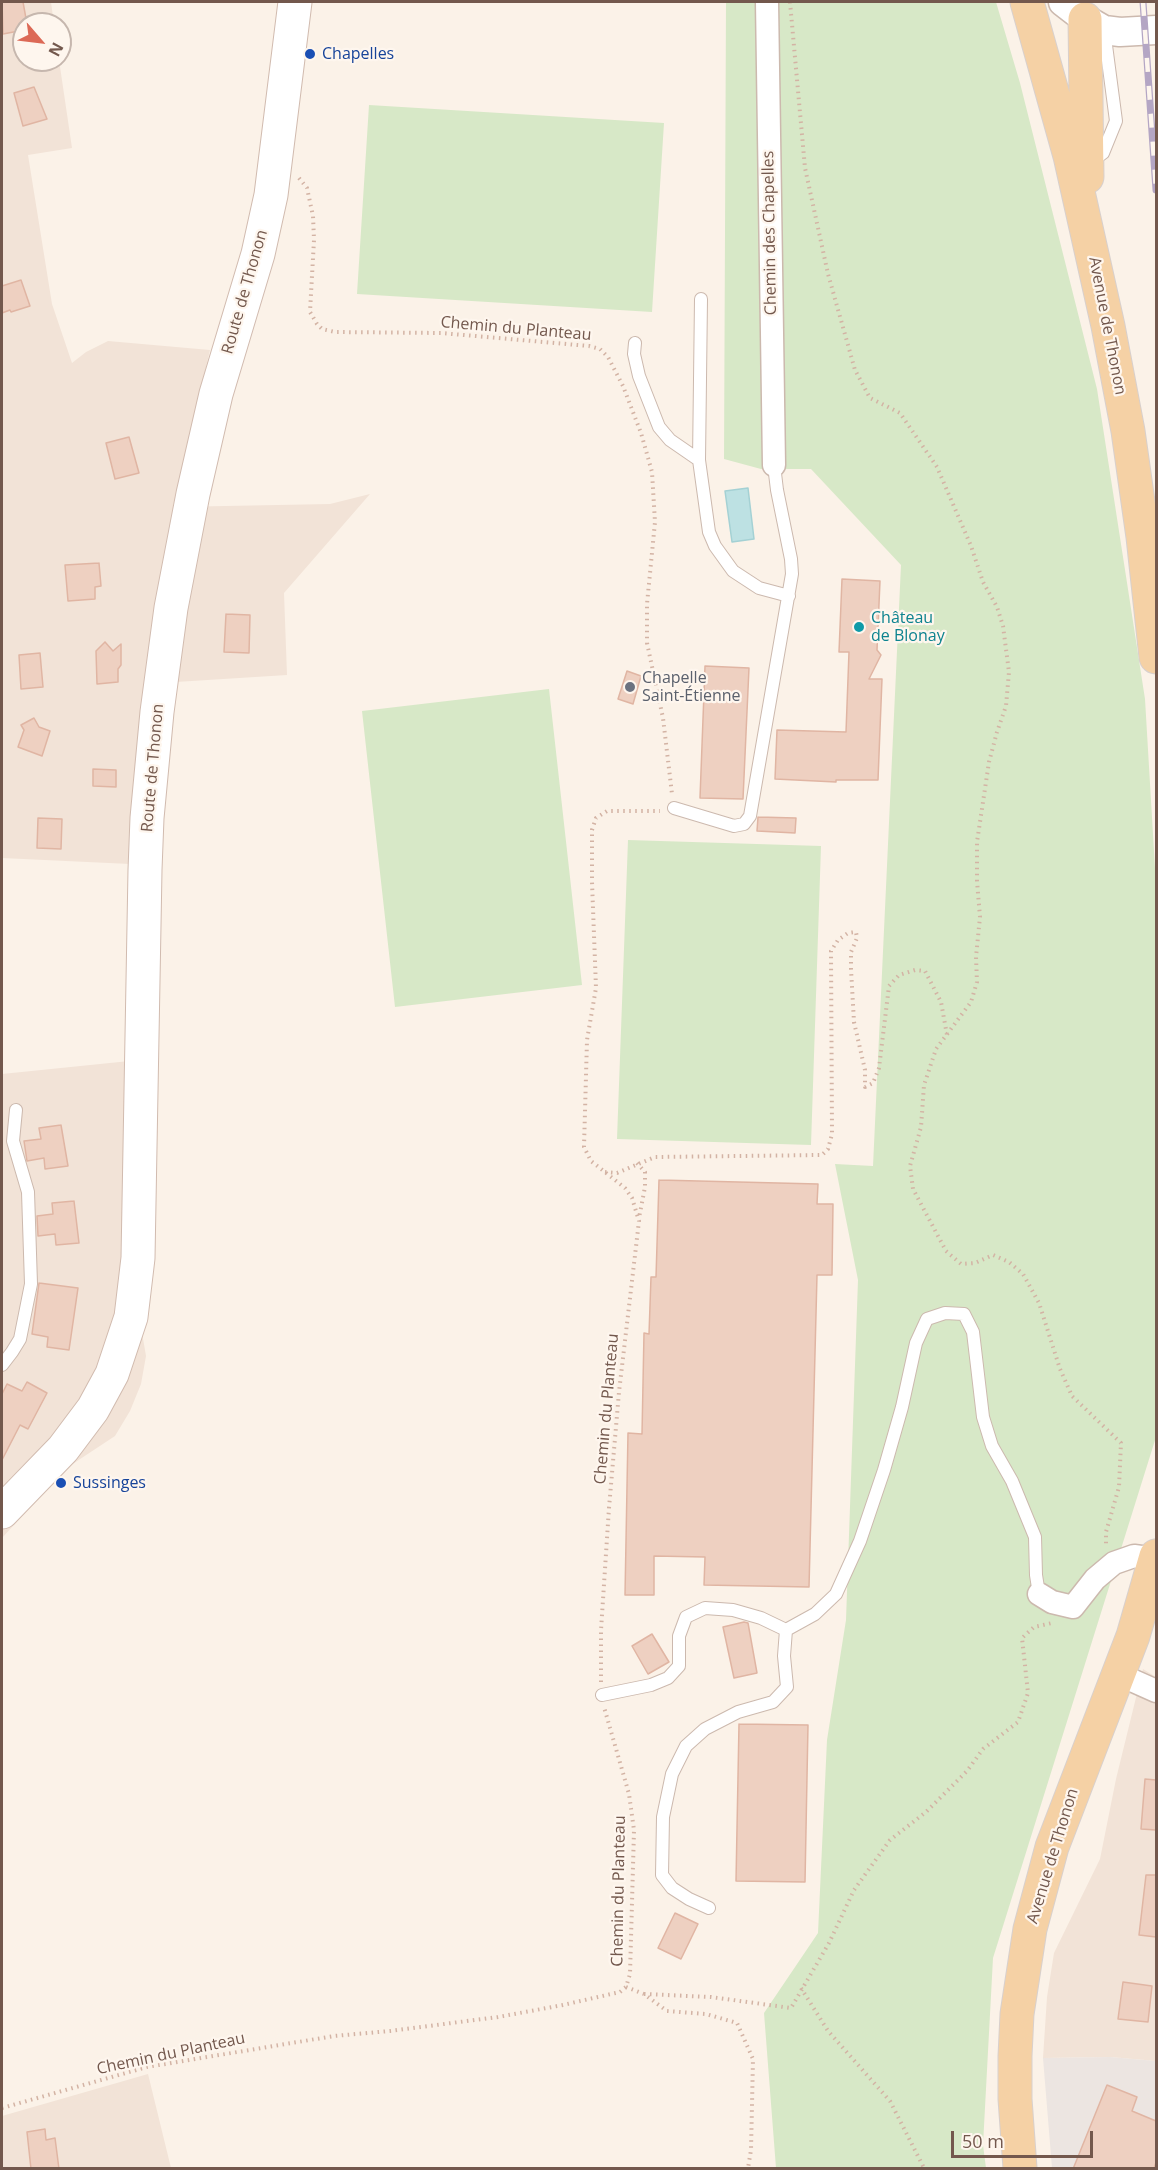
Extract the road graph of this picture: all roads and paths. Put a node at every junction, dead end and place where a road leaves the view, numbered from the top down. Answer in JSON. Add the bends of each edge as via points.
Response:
{"nodes":[{"id":1,"x":295,"y":2,"type":"edge"},
{"id":2,"x":767,"y":2,"type":"edge"},
{"id":3,"x":790,"y":2,"type":"edge"},
{"id":4,"x":1027,"y":2,"type":"edge"},
{"id":5,"x":1082,"y":13,"type":"edge"},
{"id":6,"x":1151,"y":30,"type":"edge"},
{"id":7,"x":275,"y":165,"type":"junction"},
{"id":8,"x":1085,"y":221,"type":"junction"},
{"id":9,"x":701,"y":299,"type":"dead end"},
{"id":10,"x":635,"y":343,"type":"dead end"},
{"id":11,"x":699,"y":460,"type":"junction"},
{"id":12,"x":774,"y":465,"type":"joint"},
{"id":13,"x":789,"y":596,"type":"junction"},
{"id":14,"x":1156,"y":657,"type":"edge"},
{"id":15,"x":674,"y":808,"type":"junction"},
{"id":16,"x":947,"y":1035,"type":"junction"},
{"id":17,"x":16,"y":1110,"type":"dead end"},
{"id":18,"x":638,"y":1163,"type":"junction"},
{"id":19,"x":604,"y":1172,"type":"junction"},
{"id":20,"x":639,"y":1221,"type":"junction"},
{"id":21,"x":2,"y":1365,"type":"edge"},
{"id":22,"x":3,"y":1512,"type":"edge"},
{"id":23,"x":1156,"y":1557,"type":"edge"},
{"id":24,"x":1105,"y":1569,"type":"junction"},
{"id":25,"x":1039,"y":1594,"type":"joint"},
{"id":26,"x":1073,"y":1607,"type":"junction"},
{"id":27,"x":786,"y":1630,"type":"junction"},
{"id":28,"x":1118,"y":1674,"type":"junction"},
{"id":29,"x":1156,"y":1691,"type":"edge"},
{"id":30,"x":602,"y":1695,"type":"junction"},
{"id":31,"x":709,"y":1908,"type":"dead end"},
{"id":32,"x":626,"y":1987,"type":"junction"},
{"id":33,"x":801,"y":1987,"type":"junction"},
{"id":34,"x":644,"y":1995,"type":"junction"},
{"id":35,"x":2,"y":2108,"type":"edge"},
{"id":36,"x":748,"y":2169,"type":"edge"},
{"id":37,"x":924,"y":2169,"type":"edge"},
{"id":38,"x":1020,"y":2169,"type":"edge"}],
"edges":[{"from":1,"to":7,"type":"main road","name":"Route de Thonon"},
{"from":2,"to":12,"type":"street","name":"Chemin des Chapelles"},
{"from":3,"to":16,"type":"path","via":[[805,168],[828,274],[855,370],[870,398],[900,413],[936,467],[1003,626],[1009,672],[1006,706],[989,762],[977,842],[977,982],[971,1002]]},
{"from":4,"to":8,"type":"main road","name":"Avenue de Thonon"},
{"from":5,"to":6,"type":"street","via":[[1112,32]]},
{"from":5,"to":8,"type":"main road"},
{"from":7,"to":15,"type":"path","name":"Chemin du Planteau","via":[[300,178],[309,193],[314,240],[310,312],[322,328],[335,332],[441,333],[589,345],[608,357],[641,433],[652,472],[655,522],[647,643],[667,740]]},
{"from":7,"to":22,"type":"main road","name":"Route de Thonon","via":[[258,254],[219,383],[166,607],[147,818],[139,1238],[134,1302],[118,1359],[93,1408],[63,1449]]},
{"from":8,"to":14,"type":"main road","name":"Avenue de Thonon","via":[[1128,431]]},
{"from":9,"to":11,"type":"lane"},
{"from":10,"to":11,"type":"lane","via":[[639,376],[659,427],[670,440]]},
{"from":11,"to":13,"type":"lane","via":[[709,532],[723,560],[759,588]]},
{"from":12,"to":13,"type":"lane","via":[[792,566]]},
{"from":13,"to":15,"type":"lane","via":[[748,820],[734,826]]},
{"from":15,"to":19,"type":"path","via":[[607,811],[596,818],[592,830],[596,988],[587,1040],[583,1139],[586,1155]]},
{"from":16,"to":18,"type":"path","via":[[941,1002],[925,970],[899,975],[889,986],[879,1068],[873,1083],[865,1087],[850,969],[857,938],[856,932],[848,933],[831,951],[832,1134],[828,1149],[822,1155],[655,1156]]},
{"from":16,"to":24,"type":"path","via":[[936,1048],[924,1085],[921,1127],[910,1166],[913,1189],[946,1251],[961,1264],[993,1255],[1009,1262],[1023,1275],[1039,1303],[1072,1396],[1120,1443],[1119,1487],[1106,1532]]},
{"from":17,"to":21,"type":"lane","via":[[13,1141],[28,1192],[31,1284],[20,1339]]},
{"from":18,"to":19,"type":"path","via":[[617,1173]]},
{"from":18,"to":20,"type":"path","name":"Chemin du Planteau","via":[[645,1172]]},
{"from":19,"to":20,"type":"path","via":[[625,1188]]},
{"from":20,"to":30,"type":"path","name":"Chemin du Planteau","via":[[610,1496],[601,1630]]},
{"from":23,"to":24,"type":"street","via":[[1124,1558]]},
{"from":23,"to":28,"type":"main road","name":"Avenue de Thonon"},
{"from":24,"to":26,"type":"street"},
{"from":25,"to":26,"type":"street"},
{"from":25,"to":27,"type":"lane","via":[[1035,1537],[1012,1481],[992,1446],[983,1417],[972,1332],[964,1314],[945,1313],[927,1319],[916,1343],[884,1470],[860,1541],[836,1594],[815,1614]]},
{"from":26,"to":33,"type":"path","via":[[1053,1623],[1034,1628],[1022,1638],[1028,1693],[1018,1722],[983,1749],[926,1812],[890,1840],[854,1890],[829,1943]]},
{"from":27,"to":30,"type":"lane","via":[[734,1610],[705,1608],[686,1617],[678,1636],[679,1666],[668,1678]]},
{"from":27,"to":31,"type":"lane","via":[[787,1687],[773,1702],[738,1712],[705,1730],[686,1746],[672,1774],[663,1818],[662,1875],[672,1888]]},
{"from":28,"to":29,"type":"street"},
{"from":28,"to":38,"type":"main road","name":"Avenue de Thonon","via":[[1066,1807],[1030,1929],[1015,2056]]},
{"from":30,"to":32,"type":"path","name":"Chemin du Planteau","via":[[629,1794],[634,1830],[630,1974]]},
{"from":32,"to":34,"type":"path"},
{"from":32,"to":35,"type":"path","name":"Chemin du Planteau","via":[[614,1995],[498,2017],[334,2036],[147,2067]]},
{"from":33,"to":34,"type":"path","via":[[791,2008],[711,1997]]},
{"from":33,"to":37,"type":"path","via":[[828,2031],[890,2101]]},
{"from":34,"to":36,"type":"path","via":[[668,2011],[706,2014],[737,2024],[753,2059]]}]}
